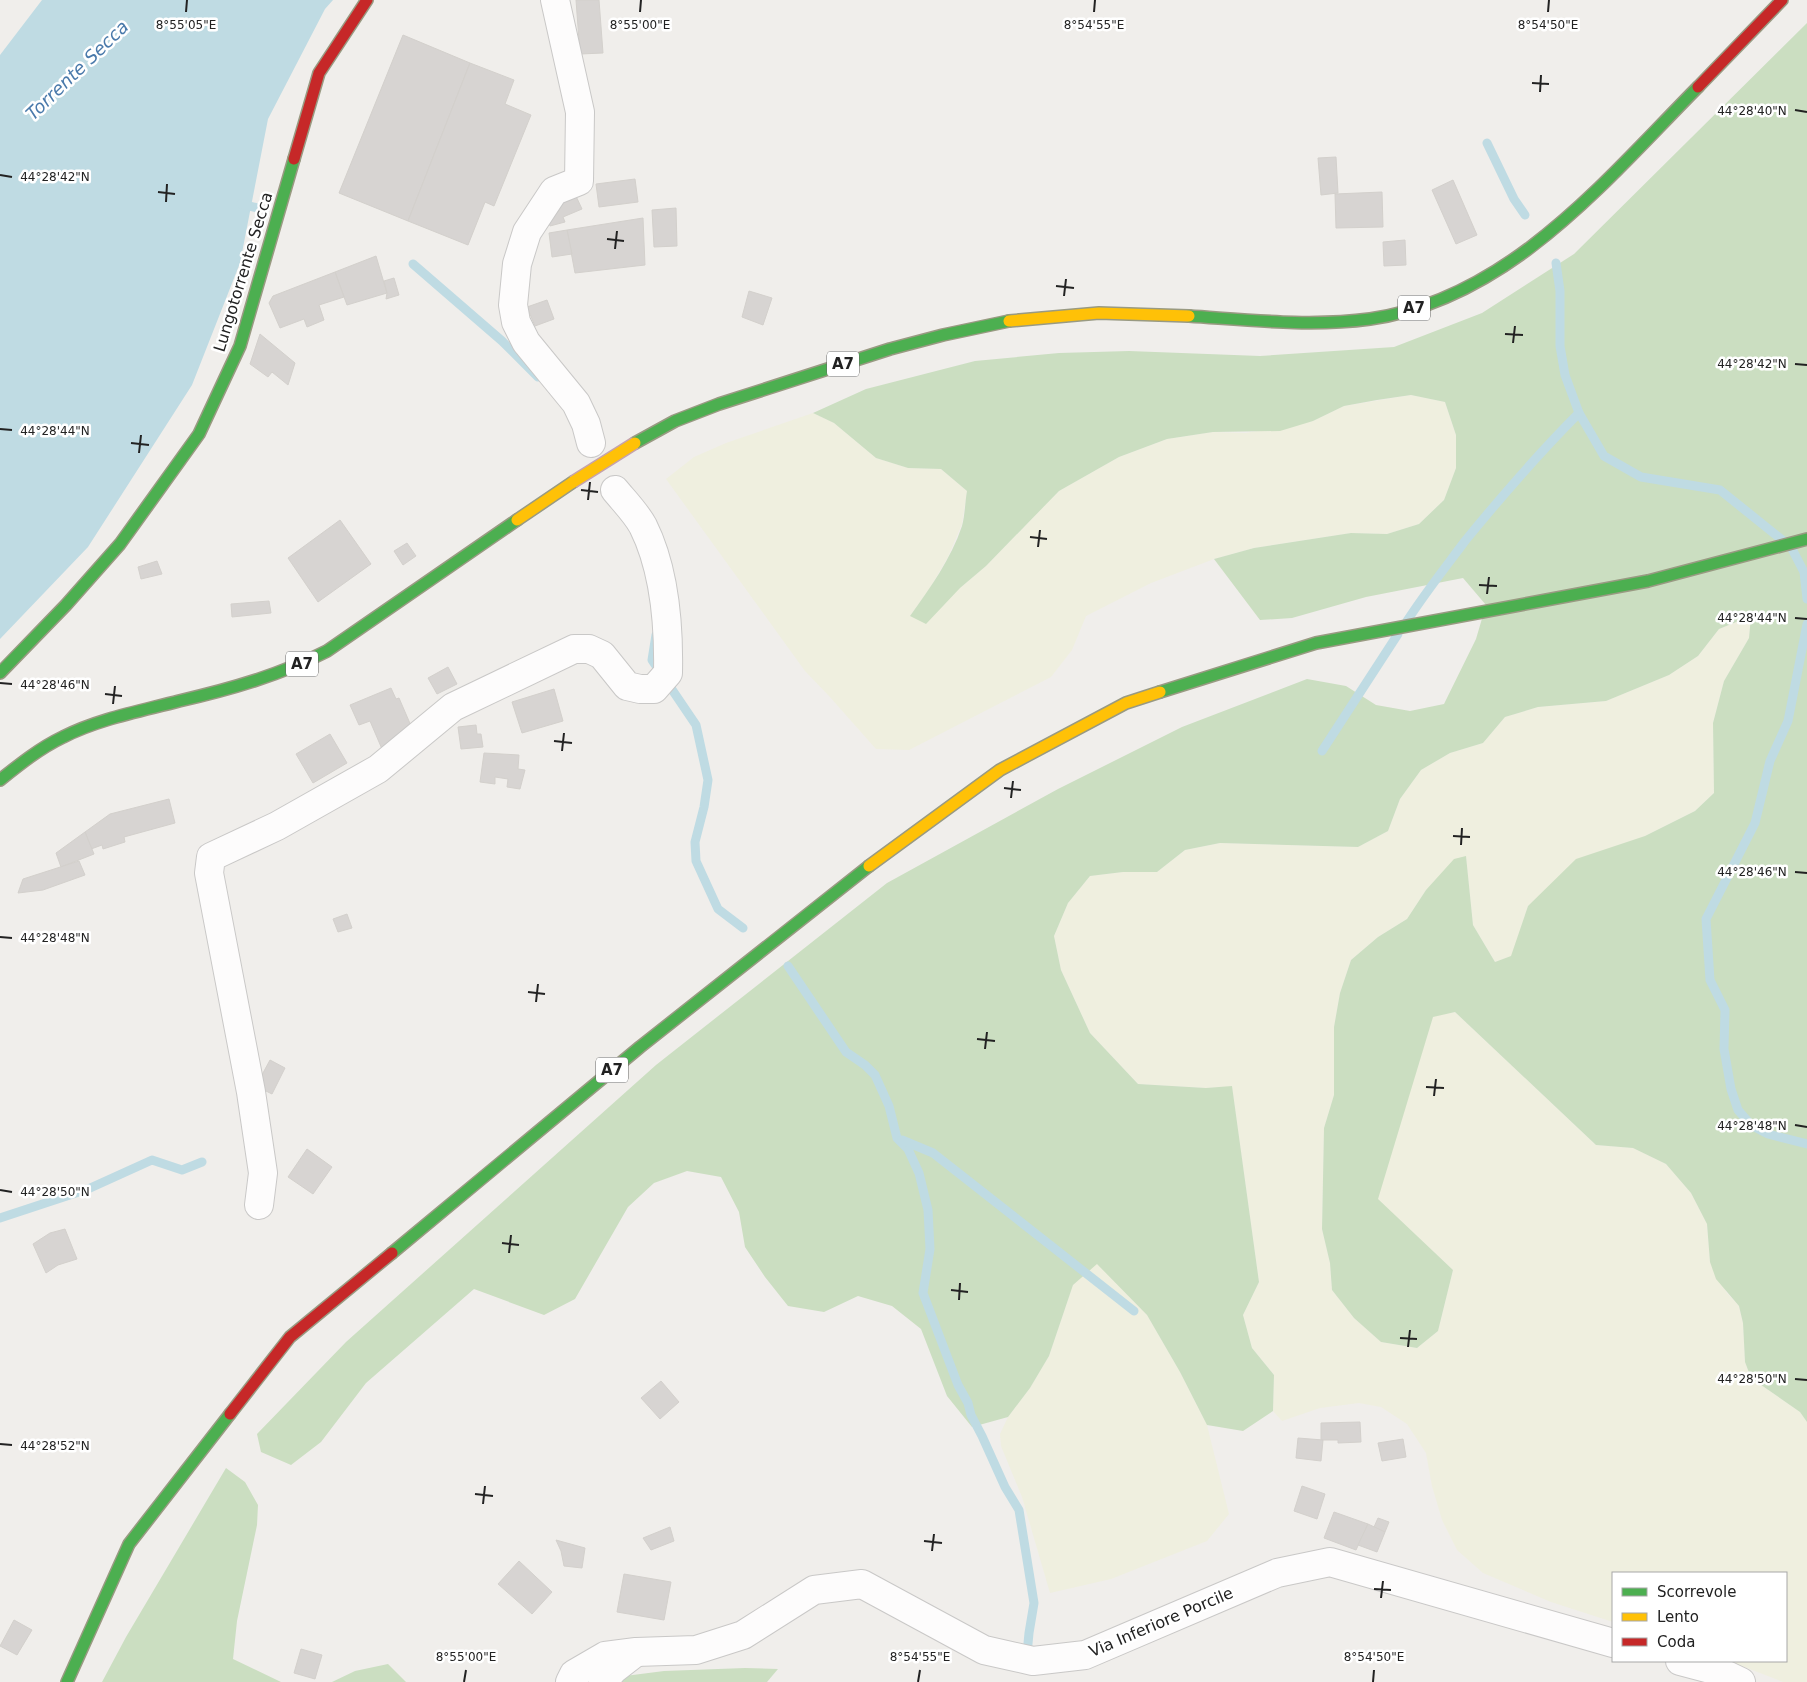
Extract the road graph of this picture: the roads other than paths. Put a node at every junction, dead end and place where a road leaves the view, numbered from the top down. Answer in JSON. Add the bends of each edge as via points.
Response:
{"nodes":[{"id":1,"x":367,"y":0,"type":"edge"},
{"id":2,"x":555,"y":0,"type":"edge"},
{"id":3,"x":1782,"y":0,"type":"edge"},
{"id":4,"x":591,"y":443,"type":"dead end"},
{"id":5,"x":615,"y":490,"type":"dead end"},
{"id":6,"x":1807,"y":539,"type":"edge"},
{"id":7,"x":0,"y":673,"type":"edge"},
{"id":8,"x":0,"y":780,"type":"edge"},
{"id":9,"x":259,"y":1205,"type":"dead end"},
{"id":10,"x":1612,"y":1643,"type":"edge"},
{"id":11,"x":636,"y":1652,"type":"junction"},
{"id":12,"x":1684,"y":1662,"type":"edge"},
{"id":13,"x":67,"y":1682,"type":"edge"},
{"id":14,"x":570,"y":1682,"type":"edge"},
{"id":15,"x":603,"y":1682,"type":"edge"},
{"id":16,"x":1741,"y":1682,"type":"edge"}],
"edges":[{"from":1,"to":7,"type":"main road","name":"Lungotorrente Secca","via":[[319,73],[240,346],[199,434],[120,544]]},
{"from":2,"to":4,"type":"street","via":[[580,112],[579,181],[554,192],[527,232],[517,264],[513,304],[516,322],[526,342],[576,403]]},
{"from":3,"to":8,"type":"main road","number":"A7","bridge":true,"via":[[1573,212],[1501,268],[1455,294],[1400,313],[1336,322],[1297,323],[1158,314],[1040,316],[996,323],[870,355],[754,393],[679,419],[635,442],[311,660],[241,685],[73,732],[49,744]]},
{"from":5,"to":9,"type":"street","via":[[642,526],[660,577],[667,627],[668,672],[654,689],[627,686],[602,655],[589,649],[574,649],[453,707],[378,769],[277,826],[211,857],[209,873],[251,1092],[263,1174]]},
{"from":6,"to":13,"type":"main road","number":"A7","via":[[1648,581],[1316,643],[1126,703],[1000,770],[882,856],[640,1047],[290,1337],[129,1544]]},
{"from":10,"to":11,"type":"street","name":"Via Inferiore Porcile","via":[[1330,1562],[1277,1573],[1085,1655],[1033,1661],[984,1650],[862,1584],[814,1590],[743,1634],[696,1650]]},
{"from":11,"to":14,"type":"street","name":"Via Inferiore Porcile","via":[[606,1656],[574,1674]]},
{"from":11,"to":15,"type":"street"},
{"from":12,"to":16,"type":"street","via":[[1718,1671]]}]}
